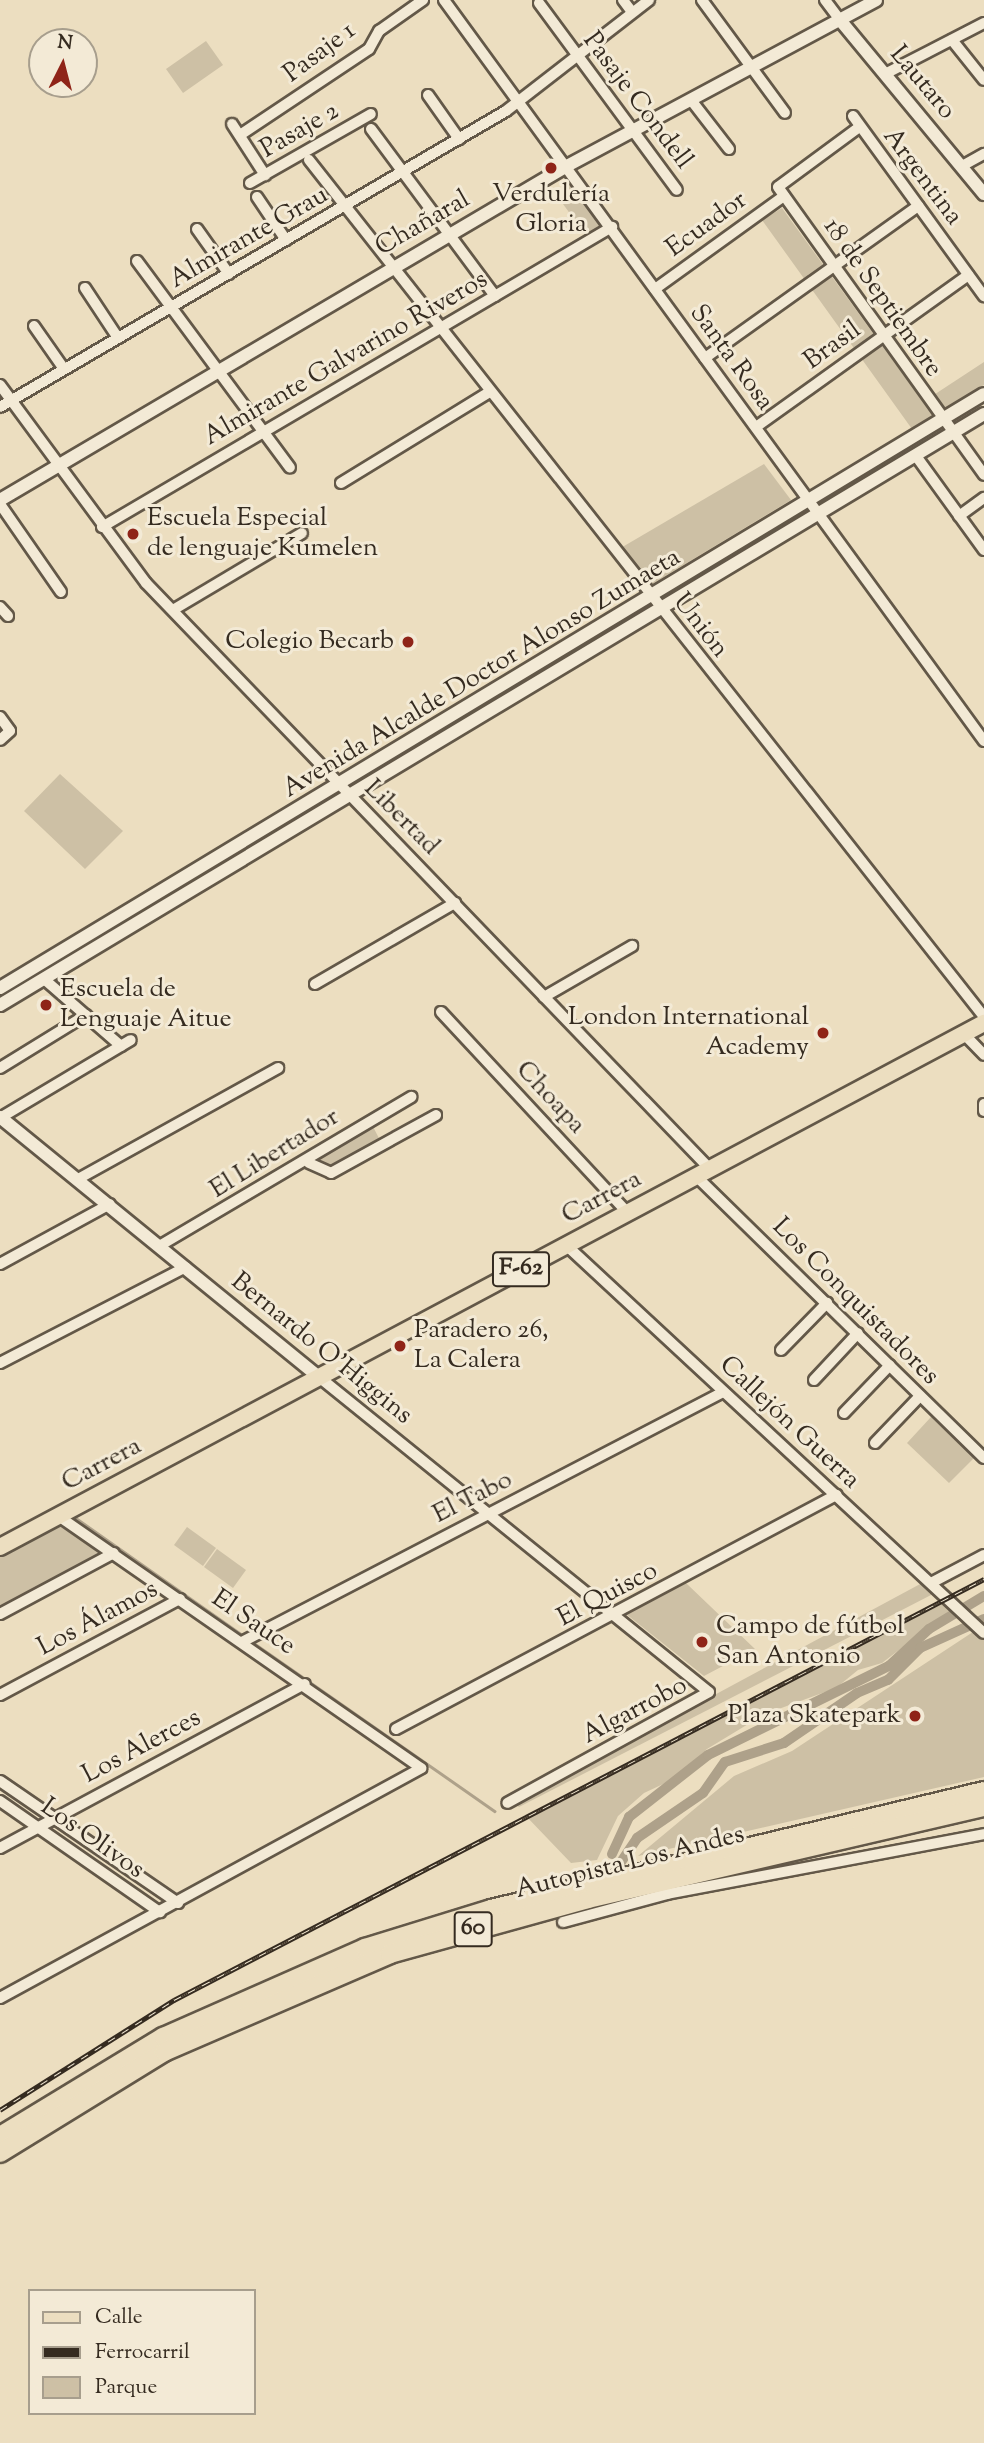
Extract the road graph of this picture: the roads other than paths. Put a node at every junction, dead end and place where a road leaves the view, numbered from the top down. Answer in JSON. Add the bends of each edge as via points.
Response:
{"nodes":[{"id":1,"x":423,"y":0,"type":"edge"},
{"id":2,"x":444,"y":0,"type":"edge"},
{"id":3,"x":623,"y":0,"type":"edge"},
{"id":4,"x":649,"y":0,"type":"edge"},
{"id":5,"x":702,"y":0,"type":"edge"},
{"id":6,"x":825,"y":0,"type":"edge"},
{"id":7,"x":876,"y":0,"type":"edge"},
{"id":8,"x":539,"y":3,"type":"dead end"},
{"id":9,"x":632,"y":12,"type":"junction"},
{"id":10,"x":840,"y":20,"type":"junction"},
{"id":11,"x":984,"y":23,"type":"edge"},
{"id":12,"x":952,"y":40,"type":"junction"},
{"id":13,"x":575,"y":52,"type":"junction"},
{"id":14,"x":750,"y":68,"type":"junction"},
{"id":15,"x":885,"y":74,"type":"junction"},
{"id":16,"x":984,"y":80,"type":"edge"},
{"id":17,"x":428,"y":95,"type":"dead end"},
{"id":18,"x":516,"y":100,"type":"junction"},
{"id":19,"x":691,"y":100,"type":"junction"},
{"id":20,"x":785,"y":113,"type":"dead end"},
{"id":21,"x":371,"y":114,"type":"dead end"},
{"id":22,"x":853,"y":116,"type":"dead end"},
{"id":23,"x":232,"y":124,"type":"dead end"},
{"id":24,"x":859,"y":128,"type":"junction"},
{"id":25,"x":371,"y":129,"type":"dead end"},
{"id":26,"x":634,"y":130,"type":"junction"},
{"id":27,"x":240,"y":135,"type":"junction"},
{"id":28,"x":459,"y":139,"type":"junction"},
{"id":29,"x":729,"y":149,"type":"dead end"},
{"id":30,"x":984,"y":153,"type":"edge"},
{"id":31,"x":309,"y":160,"type":"dead end"},
{"id":32,"x":962,"y":166,"type":"junction"},
{"id":33,"x":565,"y":167,"type":"junction"},
{"id":34,"x":402,"y":172,"type":"junction"},
{"id":35,"x":265,"y":175,"type":"junction"},
{"id":36,"x":250,"y":183,"type":"dead end"},
{"id":37,"x":677,"y":190,"type":"dead end"},
{"id":38,"x":781,"y":192,"type":"junction"},
{"id":39,"x":984,"y":194,"type":"edge"},
{"id":40,"x":257,"y":197,"type":"dead end"},
{"id":41,"x":344,"y":206,"type":"junction"},
{"id":42,"x":918,"y":206,"type":"junction"},
{"id":43,"x":612,"y":227,"type":"junction"},
{"id":44,"x":197,"y":229,"type":"dead end"},
{"id":45,"x":452,"y":234,"type":"junction"},
{"id":46,"x":286,"y":240,"type":"junction"},
{"id":47,"x":137,"y":261,"type":"dead end"},
{"id":48,"x":834,"y":267,"type":"junction"},
{"id":49,"x":391,"y":270,"type":"junction"},
{"id":50,"x":229,"y":274,"type":"junction"},
{"id":51,"x":968,"y":275,"type":"junction"},
{"id":52,"x":85,"y":288,"type":"dead end"},
{"id":53,"x":655,"y":289,"type":"junction"},
{"id":54,"x":495,"y":296,"type":"junction"},
{"id":55,"x":984,"y":296,"type":"edge"},
{"id":56,"x":170,"y":308,"type":"junction"},
{"id":57,"x":34,"y":326,"type":"dead end"},
{"id":58,"x":438,"y":329,"type":"junction"},
{"id":59,"x":883,"y":336,"type":"junction"},
{"id":60,"x":118,"y":338,"type":"junction"},
{"id":61,"x":705,"y":358,"type":"junction"},
{"id":62,"x":64,"y":369,"type":"junction"},
{"id":63,"x":217,"y":370,"type":"junction"},
{"id":64,"x":0,"y":385,"type":"edge"},
{"id":65,"x":488,"y":393,"type":"junction"},
{"id":66,"x":984,"y":394,"type":"edge"},
{"id":67,"x":11,"y":401,"type":"junction"},
{"id":68,"x":0,"y":407,"type":"edge"},
{"id":69,"x":984,"y":414,"type":"edge"},
{"id":70,"x":942,"y":419,"type":"junction"},
{"id":71,"x":756,"y":427,"type":"junction"},
{"id":72,"x":262,"y":433,"type":"junction"},
{"id":73,"x":952,"y":434,"type":"junction"},
{"id":74,"x":916,"y":456,"type":"junction"},
{"id":75,"x":56,"y":465,"type":"junction"},
{"id":76,"x":290,"y":468,"type":"dead end"},
{"id":77,"x":984,"y":475,"type":"edge"},
{"id":78,"x":341,"y":483,"type":"dead end"},
{"id":79,"x":984,"y":498,"type":"edge"},
{"id":80,"x":811,"y":501,"type":"junction"},
{"id":81,"x":0,"y":502,"type":"edge"},
{"id":82,"x":822,"y":516,"type":"junction"},
{"id":83,"x":959,"y":516,"type":"junction"},
{"id":84,"x":102,"y":527,"type":"junction"},
{"id":85,"x":302,"y":533,"type":"dead end"},
{"id":86,"x":984,"y":550,"type":"edge"},
{"id":87,"x":61,"y":592,"type":"dead end"},
{"id":88,"x":651,"y":598,"type":"junction"},
{"id":89,"x":0,"y":607,"type":"edge"},
{"id":90,"x":173,"y":610,"type":"junction"},
{"id":91,"x":661,"y":611,"type":"junction"},
{"id":92,"x":8,"y":616,"type":"dead end"},
{"id":93,"x":0,"y":717,"type":"edge"},
{"id":94,"x":0,"y":740,"type":"edge"},
{"id":95,"x":984,"y":741,"type":"edge"},
{"id":96,"x":344,"y":791,"type":"junction"},
{"id":97,"x":455,"y":903,"type":"junction"},
{"id":98,"x":632,"y":946,"type":"dead end"},
{"id":99,"x":44,"y":979,"type":"junction"},
{"id":100,"x":315,"y":984,"type":"dead end"},
{"id":101,"x":0,"y":988,"type":"edge"},
{"id":102,"x":544,"y":997,"type":"junction"},
{"id":103,"x":0,"y":1005,"type":"edge"},
{"id":104,"x":441,"y":1012,"type":"dead end"},
{"id":105,"x":86,"y":1015,"type":"junction"},
{"id":106,"x":984,"y":1017,"type":"edge"},
{"id":107,"x":984,"y":1023,"type":"edge"},
{"id":108,"x":964,"y":1034,"type":"junction"},
{"id":109,"x":131,"y":1040,"type":"dead end"},
{"id":110,"x":121,"y":1046,"type":"junction"},
{"id":111,"x":984,"y":1055,"type":"edge"},
{"id":112,"x":0,"y":1068,"type":"edge"},
{"id":113,"x":278,"y":1068,"type":"dead end"},
{"id":114,"x":411,"y":1097,"type":"dead end"},
{"id":115,"x":984,"y":1104,"type":"edge"},
{"id":116,"x":984,"y":1111,"type":"edge"},
{"id":117,"x":436,"y":1115,"type":"dead end"},
{"id":118,"x":0,"y":1118,"type":"edge"},
{"id":119,"x":309,"y":1163,"type":"junction"},
{"id":120,"x":703,"y":1173,"type":"junction"},
{"id":121,"x":78,"y":1179,"type":"junction"},
{"id":122,"x":110,"y":1204,"type":"junction"},
{"id":123,"x":628,"y":1213,"type":"junction"},
{"id":124,"x":161,"y":1245,"type":"junction"},
{"id":125,"x":566,"y":1245,"type":"junction"},
{"id":126,"x":0,"y":1264,"type":"edge"},
{"id":127,"x":186,"y":1267,"type":"junction"},
{"id":128,"x":827,"y":1303,"type":"junction"},
{"id":129,"x":858,"y":1333,"type":"junction"},
{"id":130,"x":780,"y":1350,"type":"dead end"},
{"id":131,"x":0,"y":1363,"type":"edge"},
{"id":132,"x":890,"y":1365,"type":"junction"},
{"id":133,"x":319,"y":1377,"type":"junction"},
{"id":134,"x":814,"y":1380,"type":"dead end"},
{"id":135,"x":723,"y":1392,"type":"junction"},
{"id":136,"x":920,"y":1396,"type":"junction"},
{"id":137,"x":844,"y":1413,"type":"dead end"},
{"id":138,"x":875,"y":1444,"type":"dead end"},
{"id":139,"x":984,"y":1458,"type":"edge"},
{"id":140,"x":837,"y":1495,"type":"junction"},
{"id":141,"x":489,"y":1514,"type":"junction"},
{"id":142,"x":58,"y":1516,"type":"junction"},
{"id":143,"x":0,"y":1547,"type":"edge"},
{"id":144,"x":114,"y":1553,"type":"junction"},
{"id":145,"x":984,"y":1555,"type":"edge"},
{"id":146,"x":931,"y":1583,"type":"junction"},
{"id":147,"x":180,"y":1599,"type":"junction"},
{"id":148,"x":0,"y":1614,"type":"edge"},
{"id":149,"x":613,"y":1618,"type":"junction"},
{"id":150,"x":982,"y":1631,"type":"edge"},
{"id":151,"x":242,"y":1642,"type":"junction"},
{"id":152,"x":304,"y":1684,"type":"junction"},
{"id":153,"x":0,"y":1695,"type":"edge"},
{"id":154,"x":396,"y":1729,"type":"dead end"},
{"id":155,"x":0,"y":1781,"type":"edge"},
{"id":156,"x":984,"y":1791,"type":"edge"},
{"id":157,"x":0,"y":1801,"type":"edge"},
{"id":158,"x":508,"y":1803,"type":"dead end"},
{"id":159,"x":984,"y":1807,"type":"edge"},
{"id":160,"x":54,"y":1819,"type":"junction"},
{"id":161,"x":38,"y":1827,"type":"junction"},
{"id":162,"x":984,"y":1834,"type":"edge"},
{"id":163,"x":0,"y":1848,"type":"edge"},
{"id":164,"x":178,"y":1903,"type":"junction"},
{"id":165,"x":160,"y":1912,"type":"junction"},
{"id":166,"x":563,"y":1922,"type":"dead end"},
{"id":167,"x":0,"y":1998,"type":"edge"},
{"id":168,"x":0,"y":2136,"type":"edge"},
{"id":169,"x":0,"y":2153,"type":"edge"}],
"edges":[{"from":1,"to":27,"type":"street","name":"Pasaje 1","via":[[379,31],[369,49]]},
{"from":2,"to":18,"type":"street","name":"Santa Rosa"},
{"from":3,"to":9,"type":"street"},
{"from":4,"to":9,"type":"street","name":"Almirante Grau"},
{"from":5,"to":14,"type":"street"},
{"from":6,"to":10,"type":"street","name":"Lautaro"},
{"from":7,"to":10,"type":"street","name":"Chañaral"},
{"from":8,"to":13,"type":"street","name":"Pasaje Condell"},
{"from":9,"to":13,"type":"street","name":"Almirante Grau"},
{"from":10,"to":14,"type":"street","name":"Chañaral"},
{"from":10,"to":15,"type":"street","name":"Lautaro"},
{"from":11,"to":12,"type":"street"},
{"from":12,"to":15,"type":"street"},
{"from":12,"to":16,"type":"street"},
{"from":13,"to":18,"type":"street","name":"Almirante Grau"},
{"from":13,"to":26,"type":"street","name":"Pasaje Condell"},
{"from":14,"to":19,"type":"street","name":"Chañaral"},
{"from":14,"to":20,"type":"street"},
{"from":15,"to":32,"type":"street","name":"Lautaro"},
{"from":17,"to":28,"type":"street"},
{"from":18,"to":28,"type":"street","name":"Almirante Grau"},
{"from":18,"to":33,"type":"street","name":"Santa Rosa"},
{"from":19,"to":26,"type":"street","name":"Chañaral"},
{"from":19,"to":29,"type":"street"},
{"from":21,"to":35,"type":"street","name":"Pasaje 2"},
{"from":22,"to":24,"type":"street","name":"Argentina"},
{"from":23,"to":27,"type":"street"},
{"from":24,"to":38,"type":"street","name":"Ecuador"},
{"from":24,"to":42,"type":"street","name":"Argentina"},
{"from":25,"to":34,"type":"street","name":"Pasaje 2"},
{"from":26,"to":33,"type":"street","name":"Chañaral"},
{"from":26,"to":37,"type":"street","name":"Pasaje Condell"},
{"from":27,"to":35,"type":"street"},
{"from":28,"to":34,"type":"street","name":"Almirante Grau"},
{"from":30,"to":32,"type":"street"},
{"from":31,"to":41,"type":"street","name":"Unión"},
{"from":32,"to":39,"type":"street","name":"Lautaro"},
{"from":33,"to":43,"type":"street","name":"Santa Rosa"},
{"from":33,"to":45,"type":"street","name":"Chañaral"},
{"from":34,"to":41,"type":"street","name":"Almirante Grau"},
{"from":34,"to":45,"type":"street","name":"Pasaje 2"},
{"from":35,"to":36,"type":"street","name":"Pasaje 2"},
{"from":38,"to":48,"type":"street","name":"18 de Septiembre"},
{"from":38,"to":53,"type":"street","name":"Ecuador"},
{"from":40,"to":46,"type":"street"},
{"from":41,"to":46,"type":"street","name":"Almirante Grau"},
{"from":41,"to":49,"type":"street","name":"Unión"},
{"from":42,"to":48,"type":"street"},
{"from":42,"to":51,"type":"street","name":"Argentina"},
{"from":43,"to":53,"type":"street","name":"Santa Rosa"},
{"from":43,"to":54,"type":"street","name":"Almirante Galvarino Riveros"},
{"from":44,"to":50,"type":"street"},
{"from":45,"to":49,"type":"street","name":"Chañaral"},
{"from":45,"to":54,"type":"street","name":"Pasaje 2"},
{"from":46,"to":50,"type":"street","name":"Almirante Grau"},
{"from":47,"to":56,"type":"street"},
{"from":48,"to":59,"type":"street","name":"18 de Septiembre"},
{"from":48,"to":61,"type":"street"},
{"from":49,"to":58,"type":"street","name":"Unión"},
{"from":49,"to":63,"type":"street","name":"Chañaral"},
{"from":50,"to":56,"type":"street","name":"Almirante Grau"},
{"from":51,"to":55,"type":"street","name":"Argentina"},
{"from":51,"to":59,"type":"street","name":"Brasil"},
{"from":52,"to":60,"type":"street"},
{"from":53,"to":61,"type":"street","name":"Santa Rosa"},
{"from":54,"to":58,"type":"street","name":"Almirante Galvarino Riveros"},
{"from":56,"to":60,"type":"street","name":"Almirante Grau"},
{"from":56,"to":63,"type":"street"},
{"from":57,"to":62,"type":"street"},
{"from":58,"to":65,"type":"street","name":"Unión"},
{"from":58,"to":72,"type":"street","name":"Almirante Galvarino Riveros"},
{"from":59,"to":70,"type":"street","name":"18 de Septiembre"},
{"from":59,"to":71,"type":"street","name":"Brasil"},
{"from":60,"to":62,"type":"street","name":"Almirante Grau"},
{"from":61,"to":71,"type":"street","name":"Santa Rosa"},
{"from":62,"to":67,"type":"street","name":"Almirante Grau"},
{"from":63,"to":72,"type":"street"},
{"from":63,"to":75,"type":"street","name":"Chañaral"},
{"from":64,"to":67,"type":"street","name":"Libertad"},
{"from":65,"to":78,"type":"street"},
{"from":65,"to":88,"type":"street","name":"Unión"},
{"from":66,"to":70,"type":"street","name":"Avenida Alcalde Doctor Alonso Zumaeta"},
{"from":67,"to":68,"type":"street","name":"Almirante Grau"},
{"from":67,"to":75,"type":"street","name":"Libertad"},
{"from":69,"to":73,"type":"street","name":"Avenida Alcalde Doctor Alonso Zumaeta"},
{"from":70,"to":73,"type":"street","name":"18 de Septiembre"},
{"from":70,"to":80,"type":"street","name":"Avenida Alcalde Doctor Alonso Zumaeta"},
{"from":71,"to":80,"type":"street","name":"Santa Rosa"},
{"from":72,"to":76,"type":"street"},
{"from":72,"to":84,"type":"street","name":"Almirante Galvarino Riveros"},
{"from":73,"to":74,"type":"street","name":"Avenida Alcalde Doctor Alonso Zumaeta"},
{"from":73,"to":77,"type":"street","name":"18 de Septiembre"},
{"from":74,"to":82,"type":"street","name":"Avenida Alcalde Doctor Alonso Zumaeta"},
{"from":74,"to":83,"type":"street"},
{"from":75,"to":81,"type":"street","name":"Chañaral"},
{"from":75,"to":84,"type":"street","name":"Libertad"},
{"from":79,"to":83,"type":"street"},
{"from":80,"to":82,"type":"street","name":"Santa Rosa"},
{"from":80,"to":88,"type":"street","name":"Avenida Alcalde Doctor Alonso Zumaeta"},
{"from":81,"to":87,"type":"street"},
{"from":82,"to":91,"type":"street","name":"Avenida Alcalde Doctor Alonso Zumaeta"},
{"from":82,"to":95,"type":"street","name":"Santa Rosa"},
{"from":83,"to":86,"type":"street"},
{"from":84,"to":90,"type":"street","name":"Libertad"},
{"from":85,"to":90,"type":"street"},
{"from":88,"to":91,"type":"street","name":"Unión"},
{"from":88,"to":96,"type":"street","name":"Avenida Alcalde Doctor Alonso Zumaeta"},
{"from":89,"to":92,"type":"street"},
{"from":90,"to":96,"type":"street","name":"Libertad"},
{"from":91,"to":96,"type":"street","name":"Avenida Alcalde Doctor Alonso Zumaeta"},
{"from":91,"to":106,"type":"street","name":"Unión"},
{"from":93,"to":94,"type":"street","via":[[10,731]]},
{"from":96,"to":97,"type":"street","name":"Libertad"},
{"from":96,"to":99,"type":"street","name":"Avenida Alcalde Doctor Alonso Zumaeta"},
{"from":96,"to":101,"type":"street","name":"Avenida Alcalde Doctor Alonso Zumaeta"},
{"from":97,"to":100,"type":"street"},
{"from":97,"to":102,"type":"street","name":"Libertad"},
{"from":98,"to":102,"type":"street"},
{"from":99,"to":103,"type":"street","name":"Avenida Alcalde Doctor Alonso Zumaeta"},
{"from":99,"to":105,"type":"street"},
{"from":102,"to":120,"type":"street","name":"Libertad"},
{"from":104,"to":123,"type":"street","name":"Choapa"},
{"from":105,"to":110,"type":"street"},
{"from":105,"to":112,"type":"street"},
{"from":107,"to":108,"type":"main road","name":"Carrera","number":"F-62"},
{"from":108,"to":111,"type":"street"},
{"from":108,"to":120,"type":"main road","name":"Carrera","number":"F-62"},
{"from":109,"to":110,"type":"street"},
{"from":110,"to":118,"type":"street"},
{"from":113,"to":121,"type":"street"},
{"from":114,"to":119,"type":"street","name":"El Libertador","via":[[306,1156]]},
{"from":115,"to":116,"type":"street"},
{"from":117,"to":119,"type":"street","via":[[331,1173]]},
{"from":118,"to":121,"type":"street","name":"Bernardo O'Higgins"},
{"from":119,"to":124,"type":"street","name":"El Libertador"},
{"from":120,"to":123,"type":"main road","name":"Carrera","number":"F-62"},
{"from":120,"to":128,"type":"street","name":"Los Conquistadores"},
{"from":121,"to":122,"type":"street","name":"Bernardo O'Higgins"},
{"from":122,"to":124,"type":"street","name":"Bernardo O'Higgins"},
{"from":122,"to":126,"type":"street"},
{"from":123,"to":125,"type":"main road","name":"Carrera","number":"F-62"},
{"from":124,"to":127,"type":"street","name":"Bernardo O'Higgins"},
{"from":125,"to":133,"type":"main road","name":"Carrera","number":"F-62"},
{"from":125,"to":135,"type":"street","name":"Callejón Guerra"},
{"from":127,"to":131,"type":"street"},
{"from":127,"to":133,"type":"street","name":"Bernardo O'Higgins"},
{"from":128,"to":129,"type":"street","name":"Los Conquistadores"},
{"from":128,"to":130,"type":"street"},
{"from":129,"to":132,"type":"street","name":"Los Conquistadores"},
{"from":129,"to":134,"type":"street"},
{"from":132,"to":136,"type":"street","name":"Los Conquistadores"},
{"from":132,"to":137,"type":"street"},
{"from":133,"to":141,"type":"street","name":"Bernardo O'Higgins"},
{"from":133,"to":142,"type":"main road","name":"Carrera","number":"F-62"},
{"from":135,"to":140,"type":"street","name":"Callejón Guerra"},
{"from":135,"to":141,"type":"street","name":"El Tabo"},
{"from":136,"to":138,"type":"street"},
{"from":136,"to":139,"type":"street","name":"Los Conquistadores"},
{"from":140,"to":146,"type":"street","name":"Callejón Guerra"},
{"from":140,"to":149,"type":"street","name":"El Quisco"},
{"from":141,"to":149,"type":"street","name":"Bernardo O'Higgins"},
{"from":141,"to":151,"type":"street","name":"El Tabo"},
{"from":142,"to":143,"type":"main road","number":"F-62"},
{"from":142,"to":144,"type":"street","name":"El Sauce"},
{"from":144,"to":147,"type":"street","name":"El Sauce"},
{"from":144,"to":148,"type":"street"},
{"from":145,"to":146,"type":"street"},
{"from":146,"to":150,"type":"street","name":"Callejón Guerra"},
{"from":147,"to":151,"type":"street","name":"El Sauce"},
{"from":147,"to":153,"type":"street","name":"Los Álamos"},
{"from":149,"to":154,"type":"street","name":"El Quisco"},
{"from":149,"to":158,"type":"street","name":"Algarrobo","via":[[709,1693]]},
{"from":151,"to":152,"type":"street","name":"El Sauce"},
{"from":152,"to":160,"type":"street","name":"Los Alerces"},
{"from":152,"to":164,"type":"street","name":"El Sauce","via":[[421,1768]]},
{"from":155,"to":160,"type":"street","name":"Los Olivos"},
{"from":156,"to":168,"type":"highway","name":"Autopista Los Andes","number":"60","via":[[491,1909],[365,1948],[163,2036]]},
{"from":157,"to":161,"type":"street","name":"Los Olivos"},
{"from":159,"to":169,"type":"highway","name":"Autopista Los Andes","number":"60","via":[[577,1902],[390,1954],[164,2052]]},
{"from":160,"to":161,"type":"street","name":"Los Alerces"},
{"from":160,"to":164,"type":"street","name":"Los Olivos"},
{"from":161,"to":163,"type":"street","name":"Los Alerces"},
{"from":161,"to":165,"type":"street","name":"Los Olivos"},
{"from":162,"to":166,"type":"street","via":[[667,1894]]},
{"from":164,"to":165,"type":"street"},
{"from":165,"to":167,"type":"street"}]}
